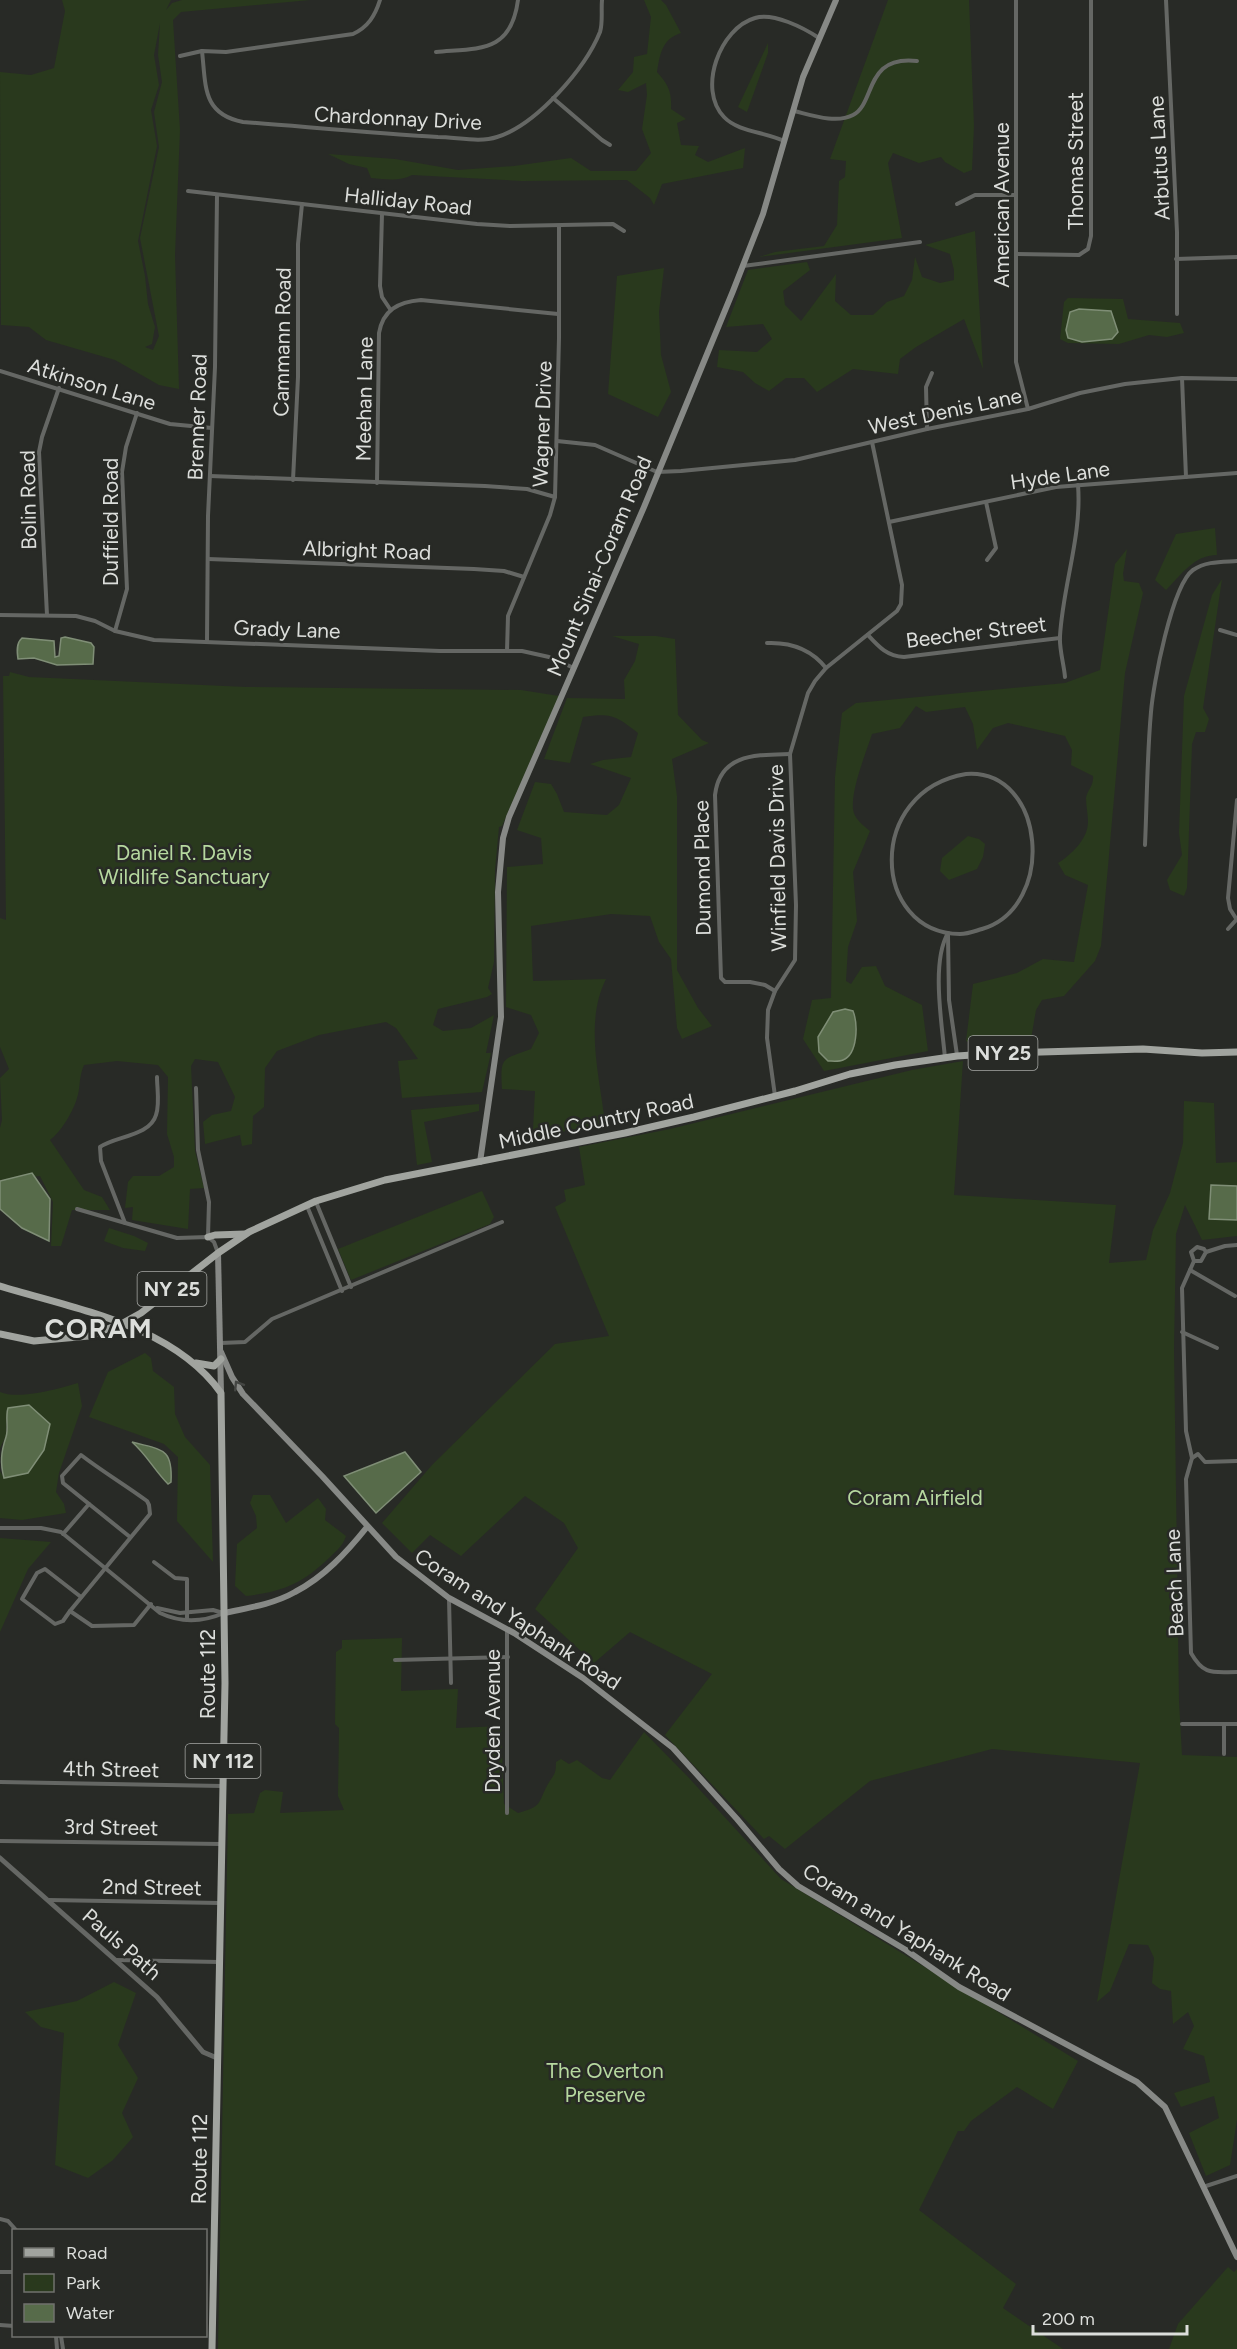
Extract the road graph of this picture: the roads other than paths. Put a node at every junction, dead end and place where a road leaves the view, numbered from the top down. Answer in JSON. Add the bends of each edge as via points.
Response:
{"nodes":[{"id":1,"x":380,"y":0,"type":"edge"},
{"id":2,"x":518,"y":0,"type":"edge"},
{"id":3,"x":602,"y":0,"type":"edge"},
{"id":4,"x":836,"y":0,"type":"edge"},
{"id":5,"x":1016,"y":0,"type":"edge"},
{"id":6,"x":1090,"y":0,"type":"edge"},
{"id":7,"x":1166,"y":0,"type":"edge"},
{"id":8,"x":820,"y":38,"type":"junction"},
{"id":9,"x":202,"y":51,"type":"junction"},
{"id":10,"x":436,"y":52,"type":"dead end"},
{"id":11,"x":180,"y":56,"type":"dead end"},
{"id":12,"x":917,"y":61,"type":"dead end"},
{"id":13,"x":553,"y":98,"type":"junction"},
{"id":14,"x":793,"y":111,"type":"junction"},
{"id":15,"x":784,"y":141,"type":"junction"},
{"id":16,"x":610,"y":145,"type":"dead end"},
{"id":17,"x":188,"y":191,"type":"dead end"},
{"id":18,"x":217,"y":195,"type":"junction"},
{"id":19,"x":1016,"y":195,"type":"junction"},
{"id":20,"x":302,"y":204,"type":"junction"},
{"id":21,"x":957,"y":204,"type":"dead end"},
{"id":22,"x":382,"y":214,"type":"junction"},
{"id":23,"x":559,"y":226,"type":"junction"},
{"id":24,"x":624,"y":231,"type":"dead end"},
{"id":25,"x":920,"y":243,"type":"dead end"},
{"id":26,"x":1017,"y":254,"type":"junction"},
{"id":27,"x":1237,"y":257,"type":"edge"},
{"id":28,"x":1176,"y":259,"type":"junction"},
{"id":29,"x":742,"y":267,"type":"junction"},
{"id":30,"x":390,"y":309,"type":"junction"},
{"id":31,"x":558,"y":314,"type":"junction"},
{"id":32,"x":1177,"y":314,"type":"dead end"},
{"id":33,"x":0,"y":371,"type":"edge"},
{"id":34,"x":932,"y":373,"type":"dead end"},
{"id":35,"x":1182,"y":378,"type":"junction"},
{"id":36,"x":1237,"y":379,"type":"edge"},
{"id":37,"x":59,"y":388,"type":"junction"},
{"id":38,"x":1028,"y":409,"type":"junction"},
{"id":39,"x":137,"y":413,"type":"junction"},
{"id":40,"x":212,"y":428,"type":"junction"},
{"id":41,"x":927,"y":429,"type":"junction"},
{"id":42,"x":557,"y":441,"type":"junction"},
{"id":43,"x":872,"y":442,"type":"junction"},
{"id":44,"x":657,"y":472,"type":"junction"},
{"id":45,"x":1237,"y":473,"type":"edge"},
{"id":46,"x":210,"y":476,"type":"junction"},
{"id":47,"x":1186,"y":477,"type":"junction"},
{"id":48,"x":293,"y":480,"type":"junction"},
{"id":49,"x":377,"y":483,"type":"junction"},
{"id":50,"x":1078,"y":484,"type":"junction"},
{"id":51,"x":555,"y":497,"type":"junction"},
{"id":52,"x":986,"y":502,"type":"junction"},
{"id":53,"x":889,"y":522,"type":"junction"},
{"id":54,"x":208,"y":559,"type":"junction"},
{"id":55,"x":987,"y":560,"type":"dead end"},
{"id":56,"x":1237,"y":561,"type":"edge"},
{"id":57,"x":524,"y":578,"type":"junction"},
{"id":58,"x":0,"y":615,"type":"edge"},
{"id":59,"x":47,"y":615,"type":"junction"},
{"id":60,"x":1220,"y":630,"type":"dead end"},
{"id":61,"x":116,"y":631,"type":"junction"},
{"id":62,"x":868,"y":635,"type":"junction"},
{"id":63,"x":1237,"y":635,"type":"edge"},
{"id":64,"x":1060,"y":638,"type":"junction"},
{"id":65,"x":207,"y":641,"type":"junction"},
{"id":66,"x":767,"y":643,"type":"dead end"},
{"id":67,"x":507,"y":651,"type":"junction"},
{"id":68,"x":574,"y":668,"type":"junction"},
{"id":69,"x":826,"y":668,"type":"junction"},
{"id":70,"x":1065,"y":677,"type":"dead end"},
{"id":71,"x":790,"y":754,"type":"junction"},
{"id":72,"x":1237,"y":800,"type":"edge"},
{"id":73,"x":1145,"y":845,"type":"dead end"},
{"id":74,"x":1237,"y":920,"type":"edge"},
{"id":75,"x":1228,"y":929,"type":"dead end"},
{"id":76,"x":948,"y":933,"type":"junction"},
{"id":77,"x":775,"y":991,"type":"junction"},
{"id":78,"x":1237,"y":1052,"type":"edge"},
{"id":79,"x":957,"y":1056,"type":"junction"},
{"id":80,"x":945,"y":1058,"type":"junction"},
{"id":81,"x":157,"y":1077,"type":"dead end"},
{"id":82,"x":196,"y":1088,"type":"dead end"},
{"id":83,"x":776,"y":1097,"type":"junction"},
{"id":84,"x":480,"y":1162,"type":"junction"},
{"id":85,"x":316,"y":1201,"type":"junction"},
{"id":86,"x":306,"y":1205,"type":"junction"},
{"id":87,"x":77,"y":1209,"type":"dead end"},
{"id":88,"x":502,"y":1222,"type":"dead end"},
{"id":89,"x":125,"y":1223,"type":"junction"},
{"id":90,"x":247,"y":1234,"type":"junction"},
{"id":91,"x":208,"y":1237,"type":"junction"},
{"id":92,"x":1237,"y":1245,"type":"edge"},
{"id":93,"x":218,"y":1252,"type":"junction"},
{"id":94,"x":1206,"y":1252,"type":"junction"},
{"id":95,"x":1194,"y":1261,"type":"junction"},
{"id":96,"x":1190,"y":1270,"type":"junction"},
{"id":97,"x":0,"y":1286,"type":"edge"},
{"id":98,"x":351,"y":1287,"type":"junction"},
{"id":99,"x":342,"y":1291,"type":"junction"},
{"id":100,"x":1235,"y":1296,"type":"dead end"},
{"id":101,"x":123,"y":1323,"type":"junction"},
{"id":102,"x":1182,"y":1332,"type":"junction"},
{"id":103,"x":0,"y":1334,"type":"edge"},
{"id":104,"x":221,"y":1342,"type":"junction"},
{"id":105,"x":1217,"y":1348,"type":"dead end"},
{"id":106,"x":221,"y":1355,"type":"junction"},
{"id":107,"x":193,"y":1362,"type":"junction"},
{"id":108,"x":221,"y":1393,"type":"junction"},
{"id":109,"x":1192,"y":1458,"type":"junction"},
{"id":110,"x":1237,"y":1461,"type":"edge"},
{"id":111,"x":89,"y":1504,"type":"junction"},
{"id":112,"x":367,"y":1527,"type":"junction"},
{"id":113,"x":0,"y":1528,"type":"edge"},
{"id":114,"x":63,"y":1534,"type":"junction"},
{"id":115,"x":130,"y":1538,"type":"junction"},
{"id":116,"x":154,"y":1562,"type":"dead end"},
{"id":117,"x":105,"y":1568,"type":"junction"},
{"id":118,"x":81,"y":1597,"type":"junction"},
{"id":119,"x":449,"y":1598,"type":"junction"},
{"id":120,"x":152,"y":1606,"type":"junction"},
{"id":121,"x":70,"y":1611,"type":"junction"},
{"id":122,"x":187,"y":1613,"type":"junction"},
{"id":123,"x":224,"y":1613,"type":"junction"},
{"id":124,"x":187,"y":1620,"type":"junction"},
{"id":125,"x":507,"y":1630,"type":"junction"},
{"id":126,"x":508,"y":1657,"type":"junction"},
{"id":127,"x":451,"y":1659,"type":"junction"},
{"id":128,"x":395,"y":1660,"type":"dead end"},
{"id":129,"x":1237,"y":1672,"type":"edge"},
{"id":130,"x":451,"y":1683,"type":"dead end"},
{"id":131,"x":1182,"y":1724,"type":"dead end"},
{"id":132,"x":1224,"y":1724,"type":"junction"},
{"id":133,"x":1237,"y":1724,"type":"edge"},
{"id":134,"x":1224,"y":1754,"type":"dead end"},
{"id":135,"x":0,"y":1782,"type":"edge"},
{"id":136,"x":222,"y":1786,"type":"junction"},
{"id":137,"x":507,"y":1813,"type":"dead end"},
{"id":138,"x":0,"y":1841,"type":"edge"},
{"id":139,"x":221,"y":1844,"type":"junction"},
{"id":140,"x":0,"y":1858,"type":"edge"},
{"id":141,"x":47,"y":1900,"type":"junction"},
{"id":142,"x":221,"y":1903,"type":"junction"},
{"id":143,"x":116,"y":1960,"type":"junction"},
{"id":144,"x":219,"y":1962,"type":"junction"},
{"id":145,"x":217,"y":2058,"type":"junction"},
{"id":146,"x":1237,"y":2176,"type":"edge"},
{"id":147,"x":1202,"y":2187,"type":"junction"},
{"id":148,"x":0,"y":2219,"type":"edge"},
{"id":149,"x":15,"y":2229,"type":"edge"},
{"id":150,"x":1237,"y":2257,"type":"edge"},
{"id":151,"x":57,"y":2347,"type":"edge"},
{"id":152,"x":63,"y":2347,"type":"edge"},
{"id":153,"x":212,"y":2349,"type":"edge"}],
"edges":[{"from":1,"to":9,"type":"street","via":[[375,14],[363,29],[353,34],[226,52]]},
{"from":2,"to":10,"type":"street","via":[[509,32],[493,45]]},
{"from":3,"to":13,"type":"street","name":"Chardonnay Drive","via":[[601,29],[585,60]]},
{"from":4,"to":8,"type":"main road","name":"Mount Sinai-Coram Road"},
{"from":5,"to":19,"type":"street","name":"American Avenue"},
{"from":6,"to":26,"type":"street","name":"Thomas Street","via":[[1088,249],[1079,255]]},
{"from":7,"to":28,"type":"street","name":"Arbutus Lane"},
{"from":8,"to":14,"type":"main road","name":"Mount Sinai-Coram Road"},
{"from":8,"to":15,"type":"street","via":[[780,20],[756,17],[738,26],[722,47],[713,68],[716,105],[724,117]]},
{"from":9,"to":11,"type":"street"},
{"from":9,"to":13,"type":"street","name":"Chardonnay Drive","via":[[207,91],[215,111],[243,123],[495,138],[515,130]]},
{"from":12,"to":14,"type":"street","via":[[891,64],[874,77],[859,111],[851,116],[816,117]]},
{"from":13,"to":16,"type":"street"},
{"from":14,"to":15,"type":"main road","name":"Mount Sinai-Coram Road"},
{"from":15,"to":29,"type":"main road","name":"Mount Sinai-Coram Road","via":[[763,214]]},
{"from":17,"to":18,"type":"street","name":"Halliday Road"},
{"from":18,"to":20,"type":"street","name":"Halliday Road"},
{"from":18,"to":40,"type":"street","name":"Brenner Road"},
{"from":19,"to":21,"type":"street","via":[[975,195]]},
{"from":19,"to":26,"type":"street","name":"American Avenue"},
{"from":20,"to":22,"type":"street","name":"Halliday Road"},
{"from":20,"to":48,"type":"street","name":"Cammann Road"},
{"from":22,"to":23,"type":"street","name":"Halliday Road","via":[[499,225]]},
{"from":22,"to":30,"type":"street","via":[[380,286]]},
{"from":23,"to":24,"type":"street","name":"Halliday Road","via":[[614,224]]},
{"from":23,"to":31,"type":"street","name":"Wagner Drive"},
{"from":25,"to":29,"type":"street"},
{"from":26,"to":38,"type":"street","name":"American Avenue","via":[[1016,362]]},
{"from":27,"to":28,"type":"street"},
{"from":28,"to":32,"type":"street","name":"Arbutus Lane"},
{"from":29,"to":44,"type":"main road","name":"Mount Sinai-Coram Road"},
{"from":30,"to":31,"type":"street","name":"Meehan Lane","via":[[421,300]]},
{"from":30,"to":49,"type":"street","name":"Meehan Lane","via":[[379,333]]},
{"from":31,"to":42,"type":"street","name":"Wagner Drive"},
{"from":33,"to":37,"type":"street","name":"Atkinson Lane"},
{"from":34,"to":41,"type":"street","via":[[927,387]]},
{"from":35,"to":36,"type":"street","name":"West Denis Lane"},
{"from":35,"to":38,"type":"street","name":"West Denis Lane","via":[[1080,393]]},
{"from":35,"to":47,"type":"street"},
{"from":37,"to":39,"type":"street","name":"Atkinson Lane"},
{"from":37,"to":59,"type":"street","name":"Bolin Road","via":[[39,452]]},
{"from":38,"to":41,"type":"street","name":"West Denis Lane"},
{"from":39,"to":40,"type":"street","name":"Atkinson Lane","via":[[170,424]]},
{"from":39,"to":61,"type":"street","name":"Duffield Road","via":[[123,456],[127,590]]},
{"from":40,"to":46,"type":"street","name":"Brenner Road"},
{"from":41,"to":43,"type":"street","name":"West Denis Lane"},
{"from":42,"to":44,"type":"street","via":[[595,445]]},
{"from":42,"to":51,"type":"street","name":"Wagner Drive"},
{"from":43,"to":44,"type":"street","name":"West Denis Lane","via":[[795,460]]},
{"from":43,"to":53,"type":"street","name":"Winfield Davis Drive"},
{"from":44,"to":68,"type":"main road","name":"Mount Sinai-Coram Road"},
{"from":45,"to":47,"type":"street","name":"Hyde Lane"},
{"from":46,"to":48,"type":"street"},
{"from":46,"to":54,"type":"street","name":"Brenner Road"},
{"from":47,"to":50,"type":"street","name":"Hyde Lane"},
{"from":48,"to":49,"type":"street"},
{"from":49,"to":51,"type":"street","via":[[528,489]]},
{"from":50,"to":52,"type":"street","name":"Hyde Lane"},
{"from":50,"to":64,"type":"street","via":[[1076,540]]},
{"from":51,"to":57,"type":"street","name":"Wagner Drive"},
{"from":52,"to":53,"type":"street","name":"Hyde Lane"},
{"from":52,"to":55,"type":"street","via":[[996,548]]},
{"from":53,"to":62,"type":"street","name":"Winfield Davis Drive","via":[[902,585],[901,604]]},
{"from":54,"to":57,"type":"street","name":"Albright Road","via":[[504,571]]},
{"from":54,"to":65,"type":"street","name":"Brenner Road"},
{"from":56,"to":73,"type":"street","via":[[1210,562],[1192,570],[1170,611],[1151,710]]},
{"from":57,"to":67,"type":"street","name":"Wagner Drive","via":[[508,616]]},
{"from":58,"to":59,"type":"street","name":"Grady Lane"},
{"from":59,"to":61,"type":"street","name":"Grady Lane","via":[[76,616]]},
{"from":60,"to":63,"type":"street"},
{"from":61,"to":65,"type":"street","name":"Grady Lane","via":[[154,640]]},
{"from":62,"to":64,"type":"street","name":"Beecher Street","via":[[893,657]]},
{"from":62,"to":69,"type":"street","name":"Winfield Davis Drive"},
{"from":64,"to":70,"type":"street"},
{"from":65,"to":67,"type":"street","name":"Grady Lane"},
{"from":66,"to":69,"type":"street","via":[[795,645],[819,659]]},
{"from":67,"to":68,"type":"street","name":"Grady Lane","via":[[535,653]]},
{"from":68,"to":84,"type":"main road","name":"Mount Sinai-Coram Road","via":[[503,838],[498,892],[501,1017]]},
{"from":69,"to":71,"type":"street","name":"Winfield Davis Drive","via":[[808,693]]},
{"from":71,"to":77,"type":"street","name":"Winfield Davis Drive","via":[[795,960]]},
{"from":71,"to":77,"type":"street","name":"Dumond Place","via":[[754,755],[734,763],[719,778],[715,795],[721,978],[725,982],[759,983]]},
{"from":72,"to":74,"type":"street","via":[[1228,898]]},
{"from":74,"to":75,"type":"street"},
{"from":76,"to":76,"type":"street","via":[[973,932],[1000,921],[1020,900],[1032,869],[1032,841],[1021,804],[1004,786],[977,774],[945,780],[915,798],[903,813],[893,841],[893,874],[904,902],[924,925]]},
{"from":76,"to":79,"type":"street","via":[[949,1000]]},
{"from":76,"to":80,"type":"street","via":[[943,942],[939,975]]},
{"from":77,"to":83,"type":"street","name":"Winfield Davis Drive","via":[[766,1024]]},
{"from":78,"to":79,"type":"main road","name":"Middle Country Road","number":"NY 25","via":[[1143,1049]]},
{"from":79,"to":80,"type":"main road","name":"Middle Country Road","number":"NY 25"},
{"from":80,"to":83,"type":"main road","name":"Middle Country Road","number":"NY 25","via":[[850,1074]]},
{"from":81,"to":89,"type":"street","via":[[156,1117],[146,1129],[100,1147],[100,1161]]},
{"from":82,"to":91,"type":"street","via":[[198,1150],[209,1203]]},
{"from":83,"to":84,"type":"main road","name":"Middle Country Road","number":"NY 25"},
{"from":84,"to":85,"type":"main road","name":"Middle Country Road","number":"NY 25","via":[[386,1180]]},
{"from":85,"to":86,"type":"main road","name":"Middle Country Road","number":"NY 25"},
{"from":85,"to":98,"type":"street"},
{"from":86,"to":90,"type":"main road","name":"Middle Country Road","number":"NY 25"},
{"from":86,"to":99,"type":"street"},
{"from":87,"to":89,"type":"street"},
{"from":88,"to":98,"type":"street"},
{"from":89,"to":91,"type":"street","via":[[177,1238]]},
{"from":90,"to":91,"type":"main road"},
{"from":90,"to":93,"type":"main road","name":"Middle Country Road","number":"NY 25"},
{"from":91,"to":93,"type":"street"},
{"from":92,"to":94,"type":"street","name":"Beach Lane"},
{"from":93,"to":101,"type":"main road","name":"Middle Country Road","number":"NY 25"},
{"from":93,"to":104,"type":"main road"},
{"from":94,"to":95,"type":"street","name":"Beach Lane","via":[[1201,1261]]},
{"from":94,"to":95,"type":"street","name":"Beach Lane","via":[[1201,1247],[1194,1248]]},
{"from":95,"to":96,"type":"street","name":"Beach Lane"},
{"from":96,"to":100,"type":"street"},
{"from":96,"to":102,"type":"street","name":"Beach Lane","via":[[1182,1288]]},
{"from":97,"to":101,"type":"main road"},
{"from":98,"to":99,"type":"street"},
{"from":99,"to":104,"type":"street","via":[[272,1319],[245,1342]]},
{"from":101,"to":103,"type":"main road","name":"Middle Country Road","number":"NY 25","via":[[89,1336],[34,1341]]},
{"from":101,"to":107,"type":"main road"},
{"from":102,"to":105,"type":"street"},
{"from":102,"to":109,"type":"street","name":"Beach Lane","via":[[1186,1431]]},
{"from":104,"to":106,"type":"main road"},
{"from":106,"to":107,"type":"main road","via":[[217,1364],[210,1366]]},
{"from":106,"to":108,"type":"main road"},
{"from":112,"to":106,"type":"main road","name":"Coram and Yaphank Road","one_way":true,"via":[[243,1394]]},
{"from":107,"to":108,"type":"main road"},
{"from":108,"to":123,"type":"main road","name":"Route 112","number":"NY 112"},
{"from":109,"to":110,"type":"street","via":[[1198,1454],[1205,1462]]},
{"from":109,"to":129,"type":"street","name":"Beach Lane","via":[[1186,1479],[1191,1653],[1199,1667],[1206,1670]]},
{"from":111,"to":114,"type":"street"},
{"from":111,"to":115,"type":"street"},
{"from":111,"to":115,"type":"street","via":[[63,1483],[62,1476],[81,1455],[149,1505],[150,1514]]},
{"from":112,"to":119,"type":"main road","name":"Coram and Yaphank Road","via":[[396,1557]]},
{"from":112,"to":123,"type":"main road","via":[[325,1571],[295,1592],[262,1605]]},
{"from":113,"to":114,"type":"street","via":[[51,1529]]},
{"from":114,"to":117,"type":"street"},
{"from":115,"to":117,"type":"street"},
{"from":116,"to":122,"type":"street","via":[[175,1578],[187,1579]]},
{"from":117,"to":118,"type":"street"},
{"from":117,"to":120,"type":"street"},
{"from":118,"to":121,"type":"street"},
{"from":118,"to":121,"type":"street","via":[[45,1569],[37,1573],[22,1599],[55,1624]]},
{"from":119,"to":125,"type":"main road","name":"Coram and Yaphank Road"},
{"from":119,"to":127,"type":"street"},
{"from":120,"to":121,"type":"street","via":[[134,1625],[92,1626]]},
{"from":120,"to":122,"type":"street"},
{"from":120,"to":124,"type":"street","via":[[170,1618]]},
{"from":122,"to":123,"type":"street"},
{"from":122,"to":124,"type":"street"},
{"from":123,"to":124,"type":"street"},
{"from":123,"to":136,"type":"main road","name":"Route 112","number":"NY 112"},
{"from":125,"to":126,"type":"street","name":"Dryden Avenue"},
{"from":125,"to":147,"type":"main road","name":"Coram and Yaphank Road","via":[[583,1678],[673,1748],[798,1886],[906,1950],[958,1987],[1127,2076],[1151,2093],[1165,2107]]},
{"from":126,"to":127,"type":"street"},
{"from":126,"to":137,"type":"street","name":"Dryden Avenue"},
{"from":127,"to":128,"type":"street"},
{"from":127,"to":130,"type":"street"},
{"from":131,"to":132,"type":"street"},
{"from":132,"to":133,"type":"street"},
{"from":132,"to":134,"type":"street"},
{"from":135,"to":136,"type":"street","name":"4th Street"},
{"from":136,"to":139,"type":"main road","name":"Route 112","number":"NY 112"},
{"from":138,"to":139,"type":"street","name":"3rd Street"},
{"from":139,"to":142,"type":"main road","name":"Route 112","number":"NY 112"},
{"from":140,"to":141,"type":"street","name":"Pauls Path"},
{"from":141,"to":142,"type":"street","name":"2nd Street"},
{"from":141,"to":143,"type":"street","name":"Pauls Path"},
{"from":142,"to":144,"type":"main road","name":"Route 112","number":"NY 112"},
{"from":143,"to":144,"type":"street"},
{"from":143,"to":145,"type":"street","name":"Pauls Path","via":[[157,1997],[203,2052]]},
{"from":144,"to":145,"type":"main road","name":"Route 112","number":"NY 112"},
{"from":145,"to":153,"type":"main road","name":"Route 112","number":"NY 112"},
{"from":146,"to":147,"type":"street"},
{"from":147,"to":150,"type":"main road","name":"Coram and Yaphank Road"},
{"from":148,"to":149,"type":"street"},
{"from":151,"to":152,"type":"street"}]}
